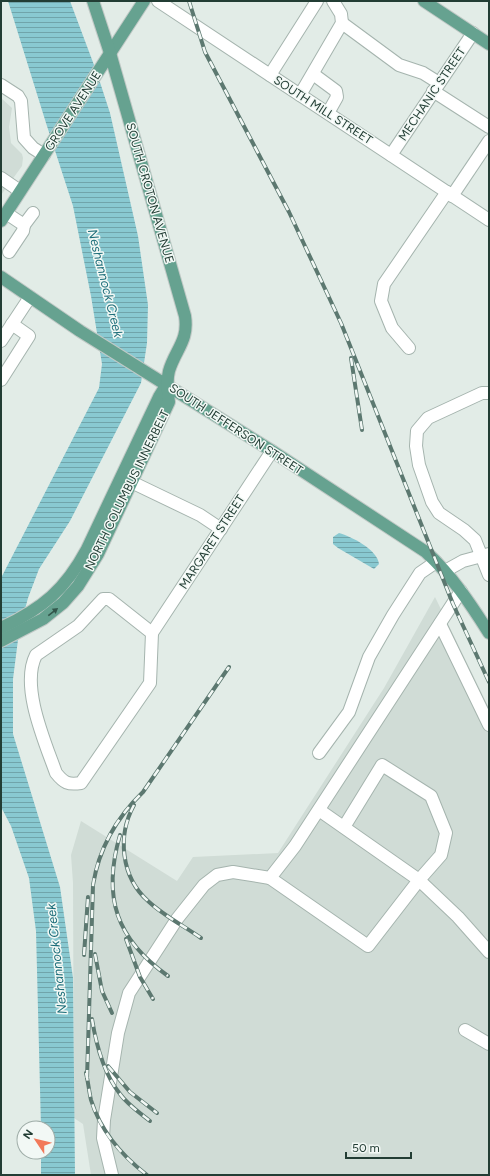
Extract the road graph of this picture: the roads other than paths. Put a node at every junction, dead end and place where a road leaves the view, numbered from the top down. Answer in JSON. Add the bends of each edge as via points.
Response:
{"nodes":[{"id":1,"x":93,"y":1,"type":"edge"},
{"id":2,"x":144,"y":1,"type":"edge"},
{"id":3,"x":158,"y":1,"type":"edge"},
{"id":4,"x":317,"y":1,"type":"edge"},
{"id":5,"x":424,"y":1,"type":"edge"},
{"id":6,"x":338,"y":3,"type":"edge"},
{"id":7,"x":342,"y":23,"type":"junction"},
{"id":8,"x":473,"y":33,"type":"junction"},
{"id":9,"x":489,"y":44,"type":"edge"},
{"id":10,"x":110,"y":53,"type":"junction"},
{"id":11,"x":313,"y":74,"type":"junction"},
{"id":12,"x":270,"y":75,"type":"junction"},
{"id":13,"x":1,"y":85,"type":"edge"},
{"id":14,"x":436,"y":87,"type":"junction"},
{"id":15,"x":300,"y":95,"type":"junction"},
{"id":16,"x":328,"y":113,"type":"junction"},
{"id":17,"x":489,"y":127,"type":"edge"},
{"id":18,"x":489,"y":141,"type":"edge"},
{"id":19,"x":47,"y":150,"type":"junction"},
{"id":20,"x":392,"y":155,"type":"junction"},
{"id":21,"x":1,"y":178,"type":"edge"},
{"id":22,"x":20,"y":191,"type":"junction"},
{"id":23,"x":450,"y":194,"type":"junction"},
{"id":24,"x":33,"y":213,"type":"dead end"},
{"id":25,"x":3,"y":217,"type":"edge"},
{"id":26,"x":489,"y":220,"type":"edge"},
{"id":27,"x":24,"y":225,"type":"junction"},
{"id":28,"x":9,"y":252,"type":"dead end"},
{"id":29,"x":1,"y":277,"type":"edge"},
{"id":30,"x":30,"y":297,"type":"junction"},
{"id":31,"x":12,"y":324,"type":"junction"},
{"id":32,"x":1,"y":341,"type":"edge"},
{"id":33,"x":409,"y":348,"type":"dead end"},
{"id":34,"x":1,"y":380,"type":"edge"},
{"id":35,"x":167,"y":384,"type":"junction"},
{"id":36,"x":489,"y":393,"type":"edge"},
{"id":37,"x":272,"y":451,"type":"junction"},
{"id":38,"x":127,"y":479,"type":"junction"},
{"id":39,"x":221,"y":529,"type":"junction"},
{"id":40,"x":485,"y":555,"type":"edge"},
{"id":41,"x":436,"y":562,"type":"junction"},
{"id":42,"x":445,"y":571,"type":"junction"},
{"id":43,"x":489,"y":575,"type":"edge"},
{"id":44,"x":461,"y":591,"type":"junction"},
{"id":45,"x":440,"y":624,"type":"junction"},
{"id":46,"x":1,"y":628,"type":"edge"},
{"id":47,"x":152,"y":633,"type":"junction"},
{"id":48,"x":489,"y":633,"type":"edge"},
{"id":49,"x":1,"y":640,"type":"edge"},
{"id":50,"x":489,"y":725,"type":"edge"},
{"id":51,"x":319,"y":753,"type":"dead end"},
{"id":52,"x":319,"y":810,"type":"junction"},
{"id":53,"x":344,"y":827,"type":"junction"},
{"id":54,"x":270,"y":878,"type":"junction"},
{"id":55,"x":419,"y":880,"type":"junction"},
{"id":56,"x":489,"y":952,"type":"edge"},
{"id":57,"x":465,"y":1030,"type":"dead end"},
{"id":58,"x":489,"y":1044,"type":"edge"},
{"id":59,"x":112,"y":1175,"type":"edge"}],
"edges":[{"from":1,"to":10,"type":"main road","name":"SOUTH CROTON AVENUE"},
{"from":2,"to":10,"type":"main road","name":"GROVE AVENUE"},
{"from":3,"to":12,"type":"street","name":"SOUTH MILL STREET"},
{"from":4,"to":12,"type":"street"},
{"from":5,"to":8,"type":"main road"},
{"from":6,"to":7,"type":"street"},
{"from":7,"to":11,"type":"street"},
{"from":7,"to":14,"type":"street","via":[[399,65],[422,73]]},
{"from":8,"to":9,"type":"main road"},
{"from":8,"to":14,"type":"street","name":"MECHANIC STREET"},
{"from":10,"to":19,"type":"main road","name":"GROVE AVENUE"},
{"from":10,"to":35,"type":"main road","name":"SOUTH CROTON AVENUE","via":[[185,316],[185,337],[169,371]]},
{"from":11,"to":15,"type":"street"},
{"from":11,"to":16,"type":"street","via":[[336,91],[337,97]]},
{"from":12,"to":15,"type":"street","name":"SOUTH MILL STREET"},
{"from":13,"to":19,"type":"street","via":[[22,101],[24,138],[28,143]]},
{"from":14,"to":17,"type":"street"},
{"from":14,"to":20,"type":"street","name":"MECHANIC STREET"},
{"from":15,"to":16,"type":"street","name":"SOUTH MILL STREET"},
{"from":16,"to":20,"type":"street","name":"SOUTH MILL STREET"},
{"from":18,"to":23,"type":"street"},
{"from":19,"to":22,"type":"main road","name":"GROVE AVENUE"},
{"from":20,"to":23,"type":"street","name":"SOUTH MILL STREET"},
{"from":21,"to":22,"type":"street"},
{"from":22,"to":25,"type":"main road","name":"GROVE AVENUE"},
{"from":23,"to":26,"type":"street","name":"SOUTH MILL STREET"},
{"from":23,"to":33,"type":"street","via":[[384,284],[381,301],[392,328]]},
{"from":24,"to":27,"type":"street"},
{"from":25,"to":27,"type":"street"},
{"from":27,"to":28,"type":"street","via":[[24,231]]},
{"from":29,"to":30,"type":"main road","name":"SOUTH JEFFERSON STREET"},
{"from":30,"to":31,"type":"street"},
{"from":30,"to":35,"type":"main road","name":"SOUTH JEFFERSON STREET"},
{"from":31,"to":32,"type":"street"},
{"from":31,"to":34,"type":"street","via":[[29,336]]},
{"from":35,"to":37,"type":"main road","name":"SOUTH JEFFERSON STREET"},
{"from":35,"to":38,"type":"main road","name":"NORTH COLUMBUS INNERBELT","via":[[169,402]]},
{"from":36,"to":40,"type":"street","via":[[482,393],[428,418],[417,431],[416,446],[432,502],[439,513],[475,540]]},
{"from":37,"to":39,"type":"street","name":"MARGARET STREET"},
{"from":37,"to":41,"type":"main road","name":"SOUTH JEFFERSON STREET","via":[[415,544]]},
{"from":38,"to":39,"type":"street","via":[[200,515]]},
{"from":38,"to":46,"type":"main road","name":"NORTH COLUMBUS INNERBELT","via":[[75,570],[55,595],[24,617]]},
{"from":49,"to":38,"type":"main road","name":"NORTH COLUMBUS INNERBELT","one_way":true,"via":[[54,611],[78,586],[98,554]]},
{"from":39,"to":47,"type":"street","name":"MARGARET STREET"},
{"from":40,"to":42,"type":"street","via":[[456,563]]},
{"from":40,"to":43,"type":"street"},
{"from":41,"to":42,"type":"main road","name":"SOUTH JEFFERSON STREET"},
{"from":41,"to":51,"type":"street","via":[[420,573],[393,615],[369,657],[349,712]]},
{"from":42,"to":44,"type":"main road","name":"SOUTH JEFFERSON STREET"},
{"from":44,"to":45,"type":"street"},
{"from":44,"to":48,"type":"main road","name":"SOUTH JEFFERSON STREET"},
{"from":45,"to":50,"type":"street"},
{"from":45,"to":52,"type":"street"},
{"from":47,"to":47,"type":"street","via":[[109,599],[103,599],[78,626],[36,655],[30,673],[33,703],[56,773],[62,781],[70,784],[81,783],[150,683]]},
{"from":52,"to":53,"type":"street"},
{"from":52,"to":54,"type":"street"},
{"from":53,"to":55,"type":"street"},
{"from":53,"to":55,"type":"street","via":[[382,765],[431,796],[446,833],[441,854]]},
{"from":54,"to":55,"type":"street","via":[[368,946]]},
{"from":54,"to":59,"type":"street","via":[[233,872],[217,875],[204,885],[177,919],[129,993],[118,1033],[104,1120],[103,1138]]},
{"from":55,"to":56,"type":"street"},
{"from":57,"to":58,"type":"street"}]}
